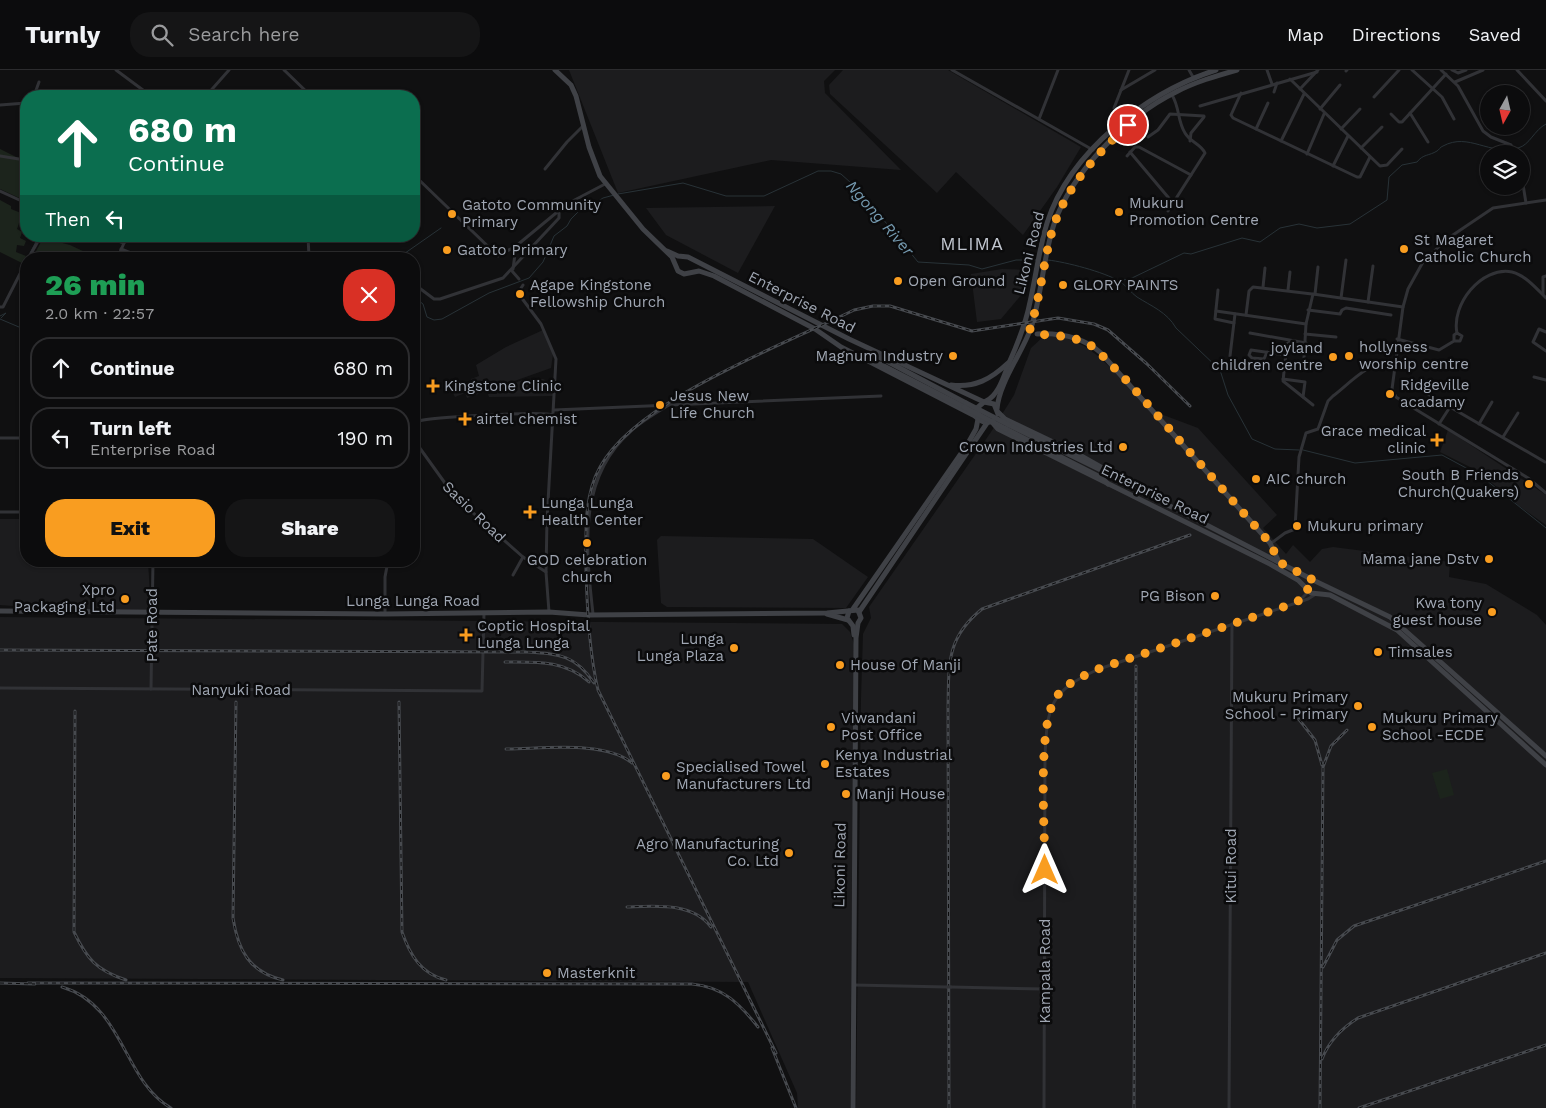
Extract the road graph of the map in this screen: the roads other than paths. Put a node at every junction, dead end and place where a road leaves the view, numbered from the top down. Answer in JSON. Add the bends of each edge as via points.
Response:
{"nodes":[{"id":1,"x":116,"y":70,"type":"edge"},
{"id":2,"x":229,"y":70,"type":"edge"},
{"id":3,"x":284,"y":70,"type":"edge"},
{"id":4,"x":952,"y":70,"type":"edge"},
{"id":5,"x":1058,"y":70,"type":"edge"},
{"id":6,"x":1129,"y":70,"type":"edge"},
{"id":7,"x":1155,"y":70,"type":"edge"},
{"id":8,"x":1189,"y":70,"type":"edge"},
{"id":9,"x":1216,"y":70,"type":"edge"},
{"id":10,"x":1237,"y":70,"type":"edge"},
{"id":11,"x":1267,"y":70,"type":"edge"},
{"id":12,"x":1399,"y":70,"type":"edge"},
{"id":13,"x":1412,"y":70,"type":"edge"},
{"id":14,"x":1442,"y":70,"type":"edge"},
{"id":15,"x":1452,"y":70,"type":"edge"},
{"id":16,"x":1466,"y":70,"type":"edge"},
{"id":17,"x":1483,"y":70,"type":"edge"},
{"id":18,"x":1517,"y":70,"type":"edge"},
{"id":19,"x":557,"y":71,"type":"edge"},
{"id":20,"x":1318,"y":71,"type":"edge"},
{"id":21,"x":1446,"y":74,"type":"junction"},
{"id":22,"x":1193,"y":77,"type":"junction"},
{"id":23,"x":1290,"y":78,"type":"junction"},
{"id":24,"x":39,"y":82,"type":"dead end"},
{"id":25,"x":1278,"y":82,"type":"junction"},
{"id":26,"x":1455,"y":82,"type":"junction"},
{"id":27,"x":1272,"y":84,"type":"junction"},
{"id":28,"x":1340,"y":85,"type":"dead end"},
{"id":29,"x":1433,"y":87,"type":"junction"},
{"id":30,"x":1300,"y":89,"type":"junction"},
{"id":31,"x":36,"y":90,"type":"edge"},
{"id":32,"x":143,"y":90,"type":"edge"},
{"id":33,"x":211,"y":90,"type":"edge"},
{"id":34,"x":305,"y":90,"type":"edge"},
{"id":35,"x":1121,"y":90,"type":"junction"},
{"id":36,"x":1274,"y":92,"type":"dead end"},
{"id":37,"x":1241,"y":93,"type":"junction"},
{"id":38,"x":1171,"y":94,"type":"junction"},
{"id":39,"x":1304,"y":94,"type":"junction"},
{"id":40,"x":1374,"y":97,"type":"dead end"},
{"id":41,"x":1227,"y":98,"type":"junction"},
{"id":42,"x":1546,"y":101,"type":"edge"},
{"id":43,"x":20,"y":103,"type":"edge"},
{"id":44,"x":1268,"y":103,"type":"dead end"},
{"id":45,"x":0,"y":105,"type":"edge"},
{"id":46,"x":1224,"y":105,"type":"dead end"},
{"id":47,"x":1200,"y":106,"type":"dead end"},
{"id":48,"x":1114,"y":108,"type":"dead end"},
{"id":49,"x":1320,"y":109,"type":"junction"},
{"id":50,"x":1360,"y":109,"type":"dead end"},
{"id":51,"x":1410,"y":112,"type":"junction"},
{"id":52,"x":1179,"y":114,"type":"junction"},
{"id":53,"x":1324,"y":114,"type":"junction"},
{"id":54,"x":1391,"y":114,"type":"dead end"},
{"id":55,"x":1039,"y":119,"type":"junction"},
{"id":56,"x":1454,"y":119,"type":"dead end"},
{"id":57,"x":583,"y":126,"type":"junction"},
{"id":58,"x":1382,"y":126,"type":"dead end"},
{"id":59,"x":1256,"y":129,"type":"junction"},
{"id":60,"x":1341,"y":129,"type":"junction"},
{"id":61,"x":1348,"y":136,"type":"junction"},
{"id":62,"x":1148,"y":137,"type":"dead end"},
{"id":63,"x":1190,"y":140,"type":"junction"},
{"id":64,"x":1281,"y":141,"type":"junction"},
{"id":65,"x":1428,"y":142,"type":"dead end"},
{"id":66,"x":1512,"y":145,"type":"edge"},
{"id":67,"x":1361,"y":148,"type":"junction"},
{"id":68,"x":1402,"y":149,"type":"dead end"},
{"id":69,"x":1093,"y":150,"type":"junction"},
{"id":70,"x":1130,"y":152,"type":"junction"},
{"id":71,"x":1307,"y":154,"type":"junction"},
{"id":72,"x":0,"y":156,"type":"edge"},
{"id":73,"x":1127,"y":156,"type":"dead end"},
{"id":74,"x":1370,"y":157,"type":"junction"},
{"id":75,"x":20,"y":159,"type":"edge"},
{"id":76,"x":1333,"y":166,"type":"junction"},
{"id":77,"x":545,"y":169,"type":"dead end"},
{"id":78,"x":1191,"y":175,"type":"junction"},
{"id":79,"x":420,"y":180,"type":"edge"},
{"id":80,"x":606,"y":183,"type":"junction"},
{"id":81,"x":0,"y":190,"type":"edge"},
{"id":82,"x":1525,"y":195,"type":"edge"},
{"id":83,"x":20,"y":200,"type":"edge"},
{"id":84,"x":1546,"y":200,"type":"edge"},
{"id":85,"x":1173,"y":203,"type":"junction"},
{"id":86,"x":1526,"y":203,"type":"junction"},
{"id":87,"x":1168,"y":211,"type":"dead end"},
{"id":88,"x":558,"y":213,"type":"junction"},
{"id":89,"x":121,"y":242,"type":"edge"},
{"id":90,"x":124,"y":243,"type":"joint"},
{"id":91,"x":516,"y":246,"type":"junction"},
{"id":92,"x":120,"y":249,"type":"junction"},
{"id":93,"x":664,"y":249,"type":"junction"},
{"id":94,"x":119,"y":252,"type":"edge"},
{"id":95,"x":128,"y":252,"type":"edge"},
{"id":96,"x":682,"y":256,"type":"junction"},
{"id":97,"x":691,"y":260,"type":"junction"},
{"id":98,"x":1346,"y":260,"type":"dead end"},
{"id":99,"x":676,"y":264,"type":"junction"},
{"id":100,"x":1373,"y":266,"type":"dead end"},
{"id":101,"x":1318,"y":267,"type":"dead end"},
{"id":102,"x":1265,"y":268,"type":"dead end"},
{"id":103,"x":512,"y":270,"type":"junction"},
{"id":104,"x":690,"y":271,"type":"junction"},
{"id":105,"x":1290,"y":272,"type":"dead end"},
{"id":106,"x":20,"y":274,"type":"edge"},
{"id":107,"x":1546,"y":276,"type":"edge"},
{"id":108,"x":519,"y":280,"type":"dead end"},
{"id":109,"x":523,"y":285,"type":"dead end"},
{"id":110,"x":1263,"y":287,"type":"junction"},
{"id":111,"x":420,"y":288,"type":"edge"},
{"id":112,"x":1218,"y":290,"type":"dead end"},
{"id":113,"x":1288,"y":290,"type":"junction"},
{"id":114,"x":1314,"y":294,"type":"junction"},
{"id":115,"x":1542,"y":294,"type":"junction"},
{"id":116,"x":1342,"y":298,"type":"junction"},
{"id":117,"x":1546,"y":298,"type":"edge"},
{"id":118,"x":1353,"y":300,"type":"junction"},
{"id":119,"x":1368,"y":302,"type":"junction"},
{"id":120,"x":0,"y":307,"type":"edge"},
{"id":121,"x":1403,"y":307,"type":"junction"},
{"id":122,"x":1352,"y":309,"type":"junction"},
{"id":123,"x":1308,"y":310,"type":"junction"},
{"id":124,"x":1216,"y":312,"type":"junction"},
{"id":125,"x":1235,"y":314,"type":"junction"},
{"id":126,"x":1246,"y":315,"type":"junction"},
{"id":127,"x":1391,"y":315,"type":"dead end"},
{"id":128,"x":1234,"y":324,"type":"junction"},
{"id":129,"x":1306,"y":324,"type":"junction"},
{"id":130,"x":1023,"y":326,"type":"junction"},
{"id":131,"x":1030,"y":329,"type":"junction"},
{"id":132,"x":1250,"y":332,"type":"dead end"},
{"id":133,"x":1546,"y":332,"type":"edge"},
{"id":134,"x":1037,"y":334,"type":"junction"},
{"id":135,"x":1305,"y":334,"type":"junction"},
{"id":136,"x":1457,"y":334,"type":"junction"},
{"id":137,"x":1027,"y":336,"type":"junction"},
{"id":138,"x":1336,"y":338,"type":"dead end"},
{"id":139,"x":849,"y":339,"type":"junction"},
{"id":140,"x":1019,"y":339,"type":"junction"},
{"id":141,"x":1398,"y":339,"type":"junction"},
{"id":142,"x":1291,"y":341,"type":"junction"},
{"id":143,"x":1454,"y":341,"type":"junction"},
{"id":144,"x":1306,"y":343,"type":"junction"},
{"id":145,"x":841,"y":347,"type":"junction"},
{"id":146,"x":1546,"y":351,"type":"edge"},
{"id":147,"x":1267,"y":352,"type":"junction"},
{"id":148,"x":1286,"y":354,"type":"junction"},
{"id":149,"x":1230,"y":356,"type":"dead end"},
{"id":150,"x":1304,"y":358,"type":"dead end"},
{"id":151,"x":1010,"y":362,"type":"junction"},
{"id":152,"x":1394,"y":362,"type":"junction"},
{"id":153,"x":1534,"y":377,"type":"dead end"},
{"id":154,"x":1283,"y":379,"type":"junction"},
{"id":155,"x":1546,"y":380,"type":"edge"},
{"id":156,"x":943,"y":384,"type":"junction"},
{"id":157,"x":1420,"y":389,"type":"dead end"},
{"id":158,"x":881,"y":396,"type":"dead end"},
{"id":159,"x":992,"y":396,"type":"junction"},
{"id":160,"x":1303,"y":397,"type":"junction"},
{"id":161,"x":999,"y":400,"type":"junction"},
{"id":162,"x":985,"y":402,"type":"junction"},
{"id":163,"x":1492,"y":402,"type":"dead end"},
{"id":164,"x":669,"y":405,"type":"junction"},
{"id":165,"x":1313,"y":405,"type":"dead end"},
{"id":166,"x":1450,"y":408,"type":"junction"},
{"id":167,"x":554,"y":410,"type":"junction"},
{"id":168,"x":998,"y":411,"type":"junction"},
{"id":169,"x":1518,"y":413,"type":"dead end"},
{"id":170,"x":554,"y":416,"type":"junction"},
{"id":171,"x":978,"y":418,"type":"junction"},
{"id":172,"x":420,"y":421,"type":"edge"},
{"id":173,"x":989,"y":423,"type":"junction"},
{"id":174,"x":1439,"y":424,"type":"junction"},
{"id":175,"x":1479,"y":424,"type":"junction"},
{"id":176,"x":1503,"y":437,"type":"junction"},
{"id":177,"x":0,"y":438,"type":"edge"},
{"id":178,"x":20,"y":438,"type":"edge"},
{"id":179,"x":420,"y":449,"type":"edge"},
{"id":180,"x":1545,"y":462,"type":"edge"},
{"id":181,"x":1117,"y":476,"type":"junction"},
{"id":182,"x":1110,"y":486,"type":"junction"},
{"id":183,"x":1546,"y":493,"type":"edge"},
{"id":184,"x":0,"y":512,"type":"edge"},
{"id":185,"x":20,"y":512,"type":"edge"},
{"id":186,"x":1270,"y":544,"type":"junction"},
{"id":187,"x":523,"y":557,"type":"junction"},
{"id":188,"x":1279,"y":562,"type":"junction"},
{"id":189,"x":153,"y":567,"type":"edge"},
{"id":190,"x":387,"y":567,"type":"edge"},
{"id":191,"x":546,"y":572,"type":"junction"},
{"id":192,"x":513,"y":575,"type":"dead end"},
{"id":193,"x":1317,"y":582,"type":"junction"},
{"id":194,"x":1308,"y":590,"type":"junction"},
{"id":195,"x":1317,"y":594,"type":"junction"},
{"id":196,"x":1295,"y":603,"type":"junction"},
{"id":197,"x":851,"y":610,"type":"junction"},
{"id":198,"x":0,"y":611,"type":"edge"},
{"id":199,"x":549,"y":612,"type":"junction"},
{"id":200,"x":860,"y":612,"type":"junction"},
{"id":201,"x":152,"y":613,"type":"junction"},
{"id":202,"x":484,"y":613,"type":"junction"},
{"id":203,"x":384,"y":614,"type":"junction"},
{"id":204,"x":593,"y":614,"type":"junction"},
{"id":205,"x":827,"y":614,"type":"junction"},
{"id":206,"x":849,"y":621,"type":"junction"},
{"id":207,"x":858,"y":622,"type":"junction"},
{"id":208,"x":1232,"y":624,"type":"junction"},
{"id":209,"x":0,"y":688,"type":"edge"},
{"id":210,"x":151,"y":689,"type":"junction"},
{"id":211,"x":1546,"y":756,"type":"edge"},
{"id":212,"x":1546,"y":765,"type":"edge"},
{"id":213,"x":854,"y":878,"type":"junction"},
{"id":214,"x":854,"y":985,"type":"junction"},
{"id":215,"x":1044,"y":989,"type":"junction"},
{"id":216,"x":853,"y":1108,"type":"edge"},
{"id":217,"x":1044,"y":1108,"type":"edge"},
{"id":218,"x":1229,"y":1108,"type":"edge"}],
"edges":[{"from":1,"to":32,"type":"street"},
{"from":2,"to":33,"type":"street"},
{"from":3,"to":34,"type":"street"},
{"from":4,"to":55,"type":"street"},
{"from":5,"to":55,"type":"street"},
{"from":6,"to":35,"type":"street"},
{"from":7,"to":35,"type":"street"},
{"from":8,"to":22,"type":"street"},
{"from":9,"to":22,"type":"main road","name":"Likoni Road"},
{"from":10,"to":38,"type":"main road","name":"Likoni Road"},
{"from":11,"to":27,"type":"street"},
{"from":12,"to":40,"type":"street"},
{"from":13,"to":29,"type":"street"},
{"from":14,"to":21,"type":"street"},
{"from":15,"to":16,"type":"street","via":[[1458,73]]},
{"from":17,"to":26,"type":"street"},
{"from":18,"to":42,"type":"street"},
{"from":19,"to":57,"type":"main road","via":[[571,85]]},
{"from":20,"to":23,"type":"street"},
{"from":20,"to":30,"type":"street"},
{"from":21,"to":26,"type":"street"},
{"from":21,"to":29,"type":"street"},
{"from":22,"to":69,"type":"main road","name":"Likoni Road","via":[[1149,100]]},
{"from":23,"to":25,"type":"street"},
{"from":23,"to":30,"type":"street"},
{"from":24,"to":31,"type":"street"},
{"from":25,"to":27,"type":"street"},
{"from":25,"to":36,"type":"street"},
{"from":26,"to":66,"type":"street","via":[[1483,131]]},
{"from":27,"to":37,"type":"street"},
{"from":28,"to":49,"type":"street"},
{"from":29,"to":51,"type":"street"},
{"from":29,"to":56,"type":"street"},
{"from":30,"to":39,"type":"street"},
{"from":35,"to":48,"type":"street"},
{"from":37,"to":41,"type":"street"},
{"from":37,"to":59,"type":"street","via":[[1232,117]]},
{"from":38,"to":52,"type":"street"},
{"from":38,"to":131,"type":"main road","name":"Likoni Road","via":[[1142,113],[1089,165],[1061,208],[1051,236]]},
{"from":39,"to":49,"type":"street"},
{"from":39,"to":64,"type":"street"},
{"from":41,"to":46,"type":"street"},
{"from":41,"to":47,"type":"street"},
{"from":43,"to":45,"type":"street"},
{"from":44,"to":59,"type":"street"},
{"from":49,"to":53,"type":"street"},
{"from":50,"to":60,"type":"street"},
{"from":51,"to":54,"type":"street","via":[[1401,122]]},
{"from":51,"to":65,"type":"street"},
{"from":52,"to":62,"type":"street","via":[[1168,114],[1158,130]]},
{"from":52,"to":63,"type":"street","via":[[1182,128]]},
{"from":52,"to":63,"type":"street","via":[[1204,116],[1194,128]]},
{"from":53,"to":60,"type":"street"},
{"from":53,"to":71,"type":"street"},
{"from":55,"to":69,"type":"street"},
{"from":57,"to":77,"type":"street"},
{"from":57,"to":80,"type":"main road","via":[[595,164]]},
{"from":58,"to":67,"type":"street"},
{"from":59,"to":64,"type":"street"},
{"from":60,"to":61,"type":"street"},
{"from":61,"to":67,"type":"street"},
{"from":61,"to":76,"type":"street"},
{"from":63,"to":78,"type":"street","via":[[1205,153]]},
{"from":64,"to":71,"type":"street"},
{"from":67,"to":74,"type":"street"},
{"from":68,"to":74,"type":"street","via":[[1386,166],[1380,166]]},
{"from":69,"to":130,"type":"main road","name":"Likoni Road","via":[[1069,178],[1048,222]]},
{"from":70,"to":73,"type":"street"},
{"from":70,"to":78,"type":"street","via":[[1139,147]]},
{"from":70,"to":85,"type":"street"},
{"from":71,"to":76,"type":"street"},
{"from":72,"to":75,"type":"street"},
{"from":74,"to":76,"type":"street","via":[[1359,178]]},
{"from":78,"to":85,"type":"street"},
{"from":79,"to":91,"type":"street","via":[[496,255]]},
{"from":80,"to":88,"type":"street"},
{"from":80,"to":93,"type":"main road","via":[[643,229]]},
{"from":81,"to":83,"type":"street"},
{"from":82,"to":86,"type":"street"},
{"from":84,"to":86,"type":"street"},
{"from":85,"to":87,"type":"street"},
{"from":86,"to":121,"type":"street","via":[[1493,208],[1436,247],[1417,270]]},
{"from":88,"to":91,"type":"street"},
{"from":88,"to":103,"type":"street","via":[[559,218]]},
{"from":89,"to":90,"type":"street"},
{"from":90,"to":92,"type":"street"},
{"from":91,"to":103,"type":"street"},
{"from":92,"to":94,"type":"street"},
{"from":92,"to":95,"type":"street"},
{"from":93,"to":96,"type":"main road"},
{"from":93,"to":99,"type":"main road"},
{"from":96,"to":97,"type":"main road"},
{"from":96,"to":99,"type":"main road"},
{"from":97,"to":104,"type":"main road","via":[[693,266]]},
{"from":97,"to":139,"type":"main road","name":"Enterprise Road"},
{"from":98,"to":116,"type":"street"},
{"from":99,"to":104,"type":"main road","via":[[680,273]]},
{"from":100,"to":119,"type":"street"},
{"from":101,"to":114,"type":"street"},
{"from":102,"to":110,"type":"street"},
{"from":103,"to":108,"type":"street"},
{"from":103,"to":111,"type":"street","via":[[496,280],[440,299],[434,299]]},
{"from":104,"to":145,"type":"main road","name":"Enterprise Road","via":[[702,271],[735,287],[815,329]]},
{"from":105,"to":113,"type":"street"},
{"from":106,"to":120,"type":"street"},
{"from":107,"to":115,"type":"street","via":[[1543,277]]},
{"from":109,"to":167,"type":"street","via":[[518,293],[541,324],[556,359]]},
{"from":110,"to":113,"type":"street"},
{"from":110,"to":126,"type":"street","via":[[1249,291]]},
{"from":112,"to":124,"type":"street"},
{"from":113,"to":114,"type":"street"},
{"from":114,"to":116,"type":"street"},
{"from":114,"to":123,"type":"street"},
{"from":115,"to":117,"type":"street"},
{"from":115,"to":136,"type":"street","via":[[1516,274],[1501,272],[1492,275],[1476,285],[1465,299],[1458,314]]},
{"from":116,"to":118,"type":"street"},
{"from":118,"to":119,"type":"street"},
{"from":118,"to":122,"type":"street"},
{"from":119,"to":121,"type":"street"},
{"from":121,"to":141,"type":"street"},
{"from":122,"to":123,"type":"street","via":[[1343,309],[1340,314]]},
{"from":122,"to":127,"type":"street"},
{"from":123,"to":129,"type":"street"},
{"from":124,"to":125,"type":"street"},
{"from":124,"to":128,"type":"street","via":[[1217,321]]},
{"from":125,"to":126,"type":"street"},
{"from":125,"to":128,"type":"street"},
{"from":126,"to":129,"type":"street"},
{"from":128,"to":149,"type":"street"},
{"from":129,"to":135,"type":"street"},
{"from":130,"to":131,"type":"main road"},
{"from":130,"to":140,"type":"main road","name":"Likoni Road"},
{"from":131,"to":134,"type":"main road"},
{"from":131,"to":137,"type":"main road","name":"Likoni Road"},
{"from":132,"to":142,"type":"street"},
{"from":133,"to":146,"type":"street","via":[[1539,329],[1533,342]]},
{"from":134,"to":137,"type":"main road"},
{"from":134,"to":186,"type":"main road","name":"Enterprise Road","via":[[1071,337],[1094,347]]},
{"from":135,"to":138,"type":"street"},
{"from":135,"to":144,"type":"street"},
{"from":136,"to":143,"type":"street"},
{"from":136,"to":143,"type":"street","via":[[1462,339]]},
{"from":137,"to":140,"type":"main road"},
{"from":137,"to":161,"type":"main road","name":"Likoni Road"},
{"from":139,"to":156,"type":"main road","name":"Enterprise Road"},
{"from":139,"to":181,"type":"main road","bridge":true,"via":[[1096,469]]},
{"from":140,"to":151,"type":"main road","name":"Likoni Road"},
{"from":141,"to":143,"type":"street","via":[[1439,350]]},
{"from":141,"to":152,"type":"street"},
{"from":142,"to":144,"type":"street"},
{"from":142,"to":148,"type":"street"},
{"from":144,"to":150,"type":"street"},
{"from":145,"to":171,"type":"main road","name":"Enterprise Road"},
{"from":145,"to":182,"type":"main road","bridge":true,"via":[[860,353],[1094,474]]},
{"from":147,"to":147,"type":"street","via":[[1264,359],[1249,355],[1251,350]]},
{"from":147,"to":148,"type":"street"},
{"from":148,"to":154,"type":"street"},
{"from":151,"to":156,"type":"main road","via":[[980,383],[967,386]]},
{"from":151,"to":159,"type":"main road","name":"Likoni Road"},
{"from":152,"to":174,"type":"street","via":[[1392,389],[1396,397]]},
{"from":152,"to":186,"type":"street","via":[[1373,365],[1333,396],[1328,401],[1319,428],[1306,433],[1299,457],[1295,528]]},
{"from":153,"to":155,"type":"street"},
{"from":154,"to":160,"type":"street"},
{"from":154,"to":160,"type":"street","via":[[1305,382]]},
{"from":156,"to":162,"type":"main road","name":"Enterprise Road"},
{"from":157,"to":166,"type":"street"},
{"from":158,"to":164,"type":"street"},
{"from":159,"to":161,"type":"main road"},
{"from":159,"to":162,"type":"main road","name":"Likoni Road"},
{"from":160,"to":165,"type":"street"},
{"from":161,"to":168,"type":"main road","name":"Likoni Road"},
{"from":162,"to":168,"type":"main road","via":[[994,404]]},
{"from":162,"to":171,"type":"main road","via":[[977,408]]},
{"from":163,"to":175,"type":"street"},
{"from":164,"to":167,"type":"street"},
{"from":164,"to":204,"type":"street","via":[[642,422],[617,446],[608,457],[594,488],[587,523]]},
{"from":166,"to":174,"type":"street"},
{"from":166,"to":175,"type":"street"},
{"from":167,"to":170,"type":"street"},
{"from":168,"to":173,"type":"main road","via":[[997,417]]},
{"from":168,"to":181,"type":"main road","name":"Enterprise Road","via":[[1005,419]]},
{"from":169,"to":176,"type":"street"},
{"from":170,"to":172,"type":"street","via":[[475,415]]},
{"from":170,"to":191,"type":"street"},
{"from":171,"to":173,"type":"main road"},
{"from":171,"to":197,"type":"main road","via":[[968,445]]},
{"from":173,"to":182,"type":"main road","name":"Enterprise Road"},
{"from":173,"to":200,"type":"main road"},
{"from":174,"to":183,"type":"street","via":[[1528,478]]},
{"from":175,"to":176,"type":"street"},
{"from":176,"to":180,"type":"street"},
{"from":177,"to":178,"type":"street"},
{"from":179,"to":187,"type":"street","name":"Sasio Road","via":[[447,490]]},
{"from":181,"to":188,"type":"main road","name":"Enterprise Road"},
{"from":182,"to":194,"type":"main road","name":"Enterprise Road","via":[[1270,564],[1298,580]]},
{"from":184,"to":185,"type":"street"},
{"from":186,"to":188,"type":"main road","name":"Enterprise Road"},
{"from":187,"to":191,"type":"street","name":"Sasio Road"},
{"from":187,"to":192,"type":"street"},
{"from":188,"to":193,"type":"main road","name":"Enterprise Road"},
{"from":189,"to":201,"type":"street","name":"Pate Road"},
{"from":190,"to":203,"type":"street"},
{"from":191,"to":199,"type":"street"},
{"from":193,"to":194,"type":"main road","via":[[1310,583]]},
{"from":193,"to":195,"type":"main road","via":[[1321,589]]},
{"from":193,"to":211,"type":"main road","name":"Enterprise Road","via":[[1390,617]]},
{"from":194,"to":195,"type":"main road","name":"Enterprise Road"},
{"from":194,"to":196,"type":"street","via":[[1307,595]]},
{"from":195,"to":196,"type":"street","name":"Kampala Road"},
{"from":195,"to":212,"type":"main road","name":"Enterprise Road","via":[[1339,598],[1397,630]]},
{"from":196,"to":208,"type":"street","name":"Kampala Road"},
{"from":197,"to":200,"type":"main road"},
{"from":197,"to":205,"type":"main road","name":"Lunga Lunga Road"},
{"from":197,"to":206,"type":"main road","name":"Likoni Road"},
{"from":198,"to":201,"type":"main road","name":"Lunga Lunga Road"},
{"from":199,"to":202,"type":"main road","name":"Lunga Lunga Road"},
{"from":199,"to":204,"type":"main road","name":"Lunga Lunga Road"},
{"from":200,"to":207,"type":"main road","name":"Likoni Road"},
{"from":201,"to":203,"type":"main road","name":"Lunga Lunga Road"},
{"from":201,"to":210,"type":"street","name":"Pate Road"},
{"from":202,"to":203,"type":"main road","name":"Lunga Lunga Road"},
{"from":202,"to":210,"type":"street","name":"Nanyuki Road","via":[[482,691]]},
{"from":204,"to":205,"type":"main road","name":"Lunga Lunga Road"},
{"from":205,"to":206,"type":"main road","name":"Lunga Lunga Road"},
{"from":206,"to":207,"type":"main road"},
{"from":206,"to":213,"type":"main road","name":"Likoni Road","via":[[853,626],[854,649]]},
{"from":207,"to":213,"type":"main road","name":"Likoni Road"},
{"from":208,"to":215,"type":"street","name":"Kampala Road","via":[[1098,669],[1070,683],[1052,705],[1047,721],[1044,757]]},
{"from":208,"to":218,"type":"street","name":"Kitui Road"},
{"from":209,"to":210,"type":"street","name":"Nanyuki Road"},
{"from":213,"to":214,"type":"main road","name":"Likoni Road"},
{"from":213,"to":216,"type":"main road","name":"Likoni Road"},
{"from":214,"to":215,"type":"street"},
{"from":214,"to":216,"type":"main road","name":"Likoni Road"},
{"from":215,"to":217,"type":"street","name":"Kampala Road"}]}
